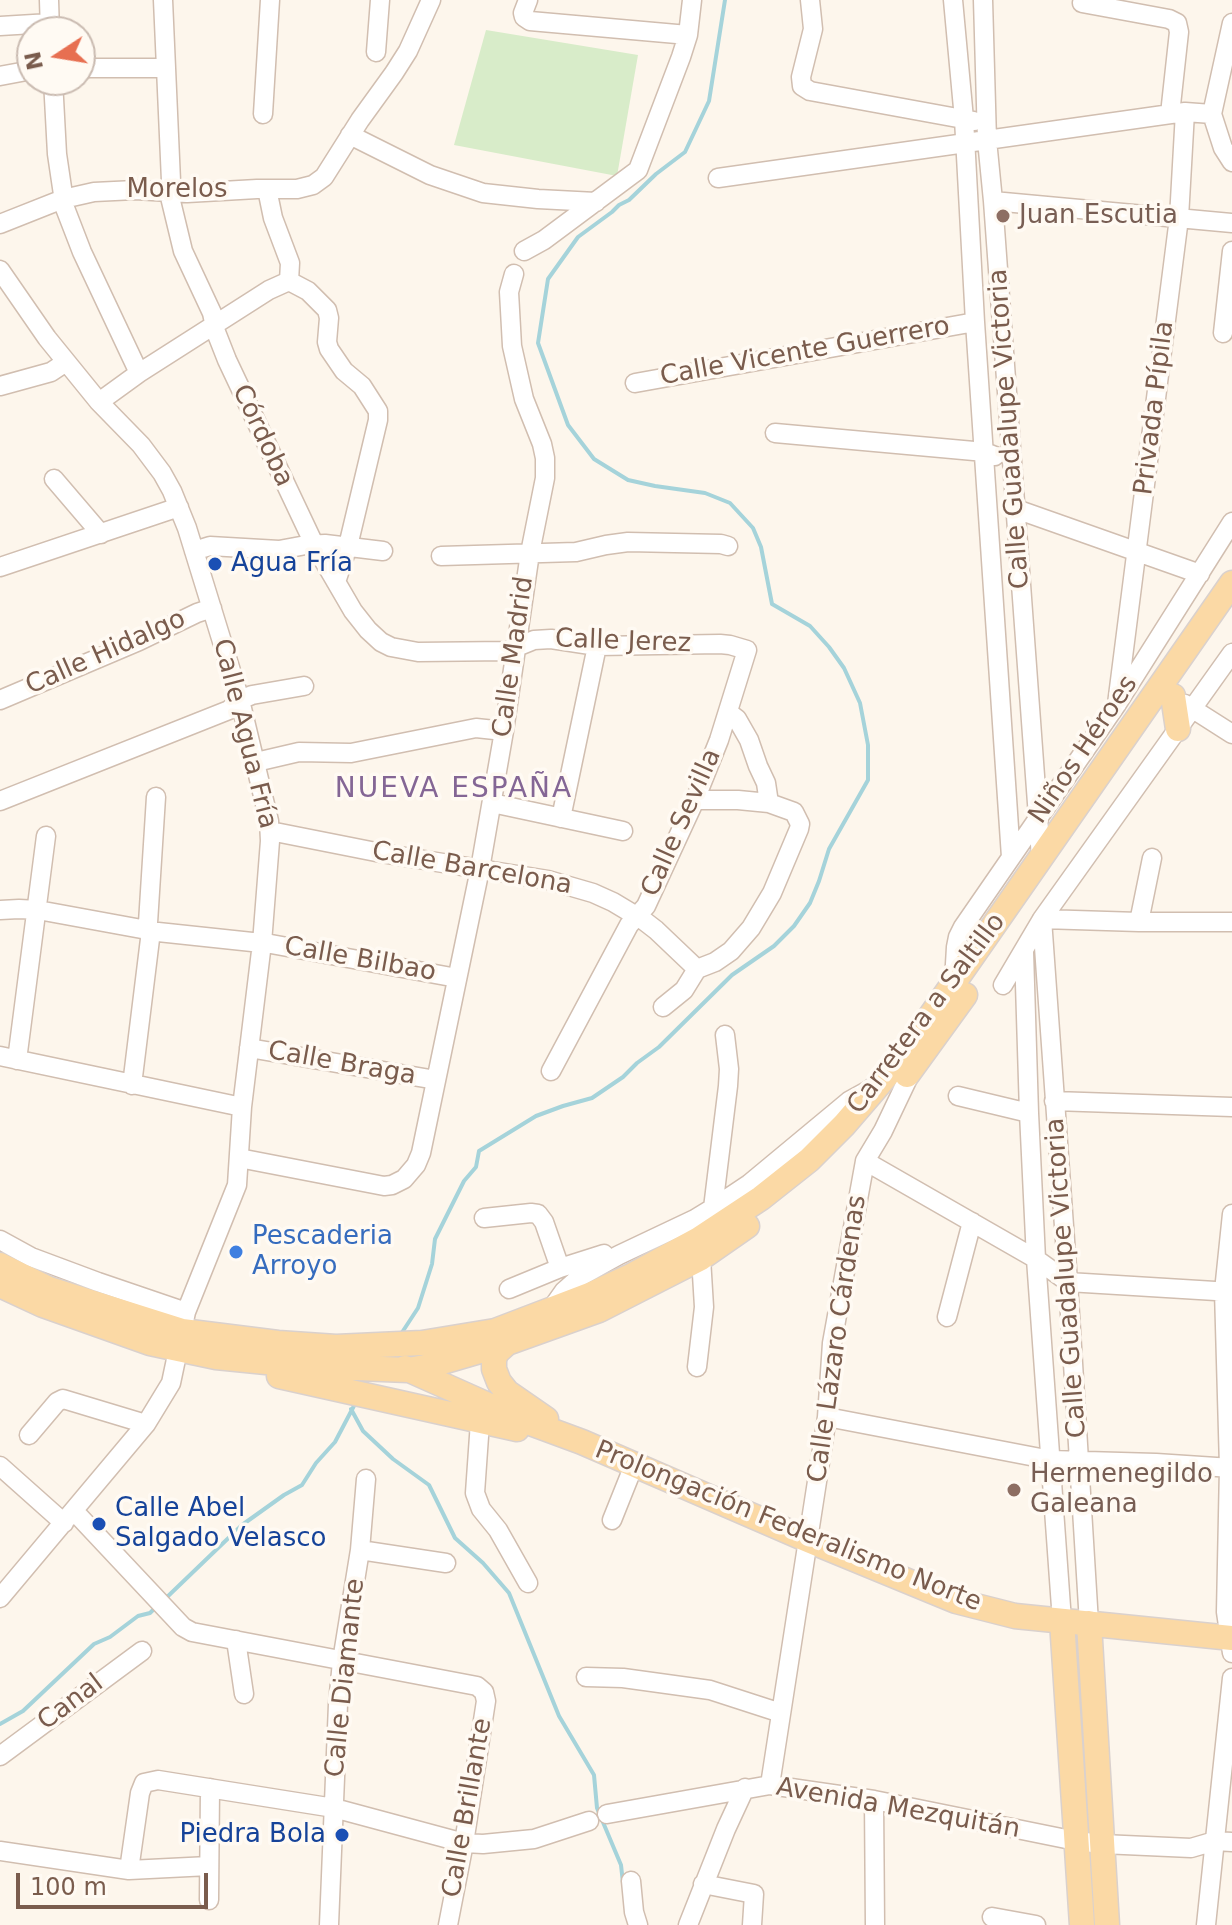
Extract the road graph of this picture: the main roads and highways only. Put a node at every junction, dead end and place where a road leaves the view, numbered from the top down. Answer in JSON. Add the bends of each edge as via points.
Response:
{"nodes":[{"id":1,"x":1232,"y":583,"type":"edge"},
{"id":2,"x":1232,"y":613,"type":"edge"},
{"id":3,"x":0,"y":1265,"type":"edge"},
{"id":4,"x":0,"y":1285,"type":"edge"},
{"id":5,"x":182,"y":1330,"type":"junction"},
{"id":6,"x":507,"y":1343,"type":"junction"},
{"id":7,"x":370,"y":1347,"type":"joint"},
{"id":8,"x":400,"y":1362,"type":"junction"},
{"id":9,"x":306,"y":1364,"type":"junction"},
{"id":10,"x":582,"y":1442,"type":"junction"},
{"id":11,"x":1062,"y":1621,"type":"junction"},
{"id":12,"x":1089,"y":1623,"type":"junction"},
{"id":13,"x":1231,"y":1643,"type":"edge"},
{"id":14,"x":1082,"y":1925,"type":"edge"},
{"id":15,"x":1107,"y":1925,"type":"edge"}],
"edges":[{"from":1,"to":8,"type":"main road","name":"Carretera a Saltillo","via":[[900,1060],[809,1160],[699,1239],[629,1277],[495,1331],[422,1343]]},
{"from":2,"to":6,"type":"main road","name":"Carretera a Saltillo","via":[[1179,708],[912,1070],[855,1135],[773,1209],[701,1258],[599,1310]]},
{"from":3,"to":5,"type":"main road","name":"Carretera a Saltillo","via":[[49,1289]]},
{"from":4,"to":5,"type":"main road","name":"Carretera a Saltillo","via":[[150,1343]]},
{"from":5,"to":9,"type":"main road","name":"Carretera a Saltillo"},
{"from":5,"to":9,"type":"main road","name":"Carretera a Saltillo","via":[[216,1357]]},
{"from":6,"to":8,"type":"main road","name":"Carretera a Saltillo","via":[[425,1367]]},
{"from":6,"to":10,"type":"main road","via":[[494,1359],[499,1382]]},
{"from":7,"to":8,"type":"main road","name":"Prolongación Federalismo Norte"},
{"from":7,"to":9,"type":"main road","name":"Carretera a Saltillo"},
{"from":8,"to":9,"type":"main road","name":"Carretera a Saltillo"},
{"from":8,"to":10,"type":"main road","name":"Prolongación Federalismo Norte","via":[[517,1418]]},
{"from":9,"to":10,"type":"main road","name":"Prolongación Federalismo Norte","via":[[380,1398]]},
{"from":10,"to":11,"type":"main road","name":"Prolongación Federalismo Norte","via":[[956,1601]]},
{"from":11,"to":12,"type":"main road","name":"Prolongación Federalismo Norte"},
{"from":11,"to":14,"type":"main road","name":"Calle Guadalupe Victoria"},
{"from":12,"to":13,"type":"main road","name":"Prolongación Federalismo Norte"},
{"from":12,"to":15,"type":"main road","name":"Calle Guadalupe Victoria"}]}
